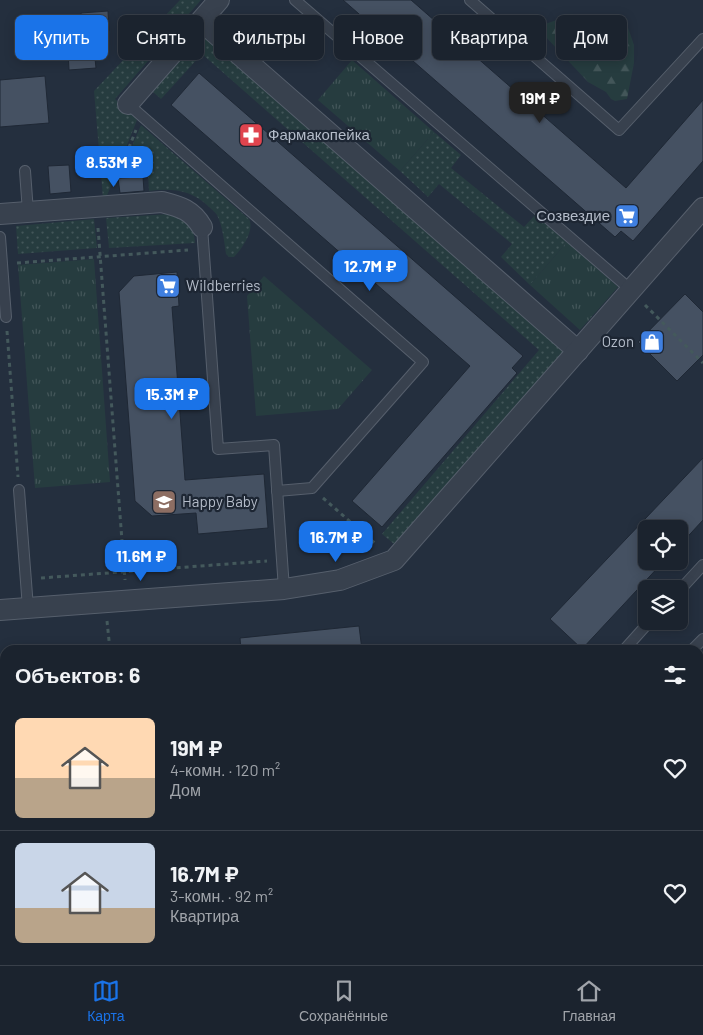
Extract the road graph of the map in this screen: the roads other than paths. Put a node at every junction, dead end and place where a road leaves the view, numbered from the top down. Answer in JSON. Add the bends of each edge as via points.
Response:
{"nodes":[{"id":1,"x":219,"y":0,"type":"edge"},
{"id":2,"x":295,"y":0,"type":"edge"},
{"id":3,"x":470,"y":0,"type":"edge"},
{"id":4,"x":204,"y":18,"type":"edge"},
{"id":5,"x":204,"y":24,"type":"edge"},
{"id":6,"x":703,"y":39,"type":"edge"},
{"id":7,"x":172,"y":60,"type":"edge"},
{"id":8,"x":135,"y":110,"type":"joint"},
{"id":9,"x":25,"y":171,"type":"dead end"},
{"id":10,"x":703,"y":208,"type":"edge"},
{"id":11,"x":28,"y":212,"type":"junction"},
{"id":12,"x":0,"y":214,"type":"edge"},
{"id":13,"x":202,"y":228,"type":"joint"},
{"id":14,"x":0,"y":237,"type":"edge"},
{"id":15,"x":631,"y":290,"type":"junction"},
{"id":16,"x":6,"y":317,"type":"road end"},
{"id":17,"x":578,"y":351,"type":"junction"},
{"id":18,"x":19,"y":490,"type":"road end"},
{"id":19,"x":277,"y":491,"type":"junction"},
{"id":20,"x":703,"y":565,"type":"edge"},
{"id":21,"x":688,"y":581,"type":"edge"},
{"id":22,"x":284,"y":589,"type":"junction"},
{"id":23,"x":28,"y":608,"type":"junction"},
{"id":24,"x":0,"y":610,"type":"edge"},
{"id":25,"x":642,"y":630,"type":"edge"},
{"id":26,"x":628,"y":645,"type":"edge"}],
"edges":[{"from":1,"to":4,"type":"street"},
{"from":2,"to":15,"type":"lane"},
{"from":3,"to":6,"type":"lane","via":[[619,130]]},
{"from":5,"to":17,"type":"street"},
{"from":7,"to":8,"type":"street"},
{"from":8,"to":19,"type":"lane","via":[[423,362],[312,488]]},
{"from":9,"to":11,"type":"lane"},
{"from":10,"to":15,"type":"street"},
{"from":11,"to":12,"type":"street"},
{"from":11,"to":13,"type":"street","via":[[162,202],[180,206],[195,216]]},
{"from":13,"to":19,"type":"lane","via":[[218,449],[274,445]]},
{"from":14,"to":16,"type":"lane"},
{"from":15,"to":17,"type":"street"},
{"from":17,"to":22,"type":"street","via":[[394,560],[340,580]]},
{"from":18,"to":23,"type":"lane"},
{"from":19,"to":22,"type":"lane"},
{"from":20,"to":21,"type":"lane"},
{"from":22,"to":23,"type":"street"},
{"from":23,"to":24,"type":"street"},
{"from":25,"to":26,"type":"lane"}]}
